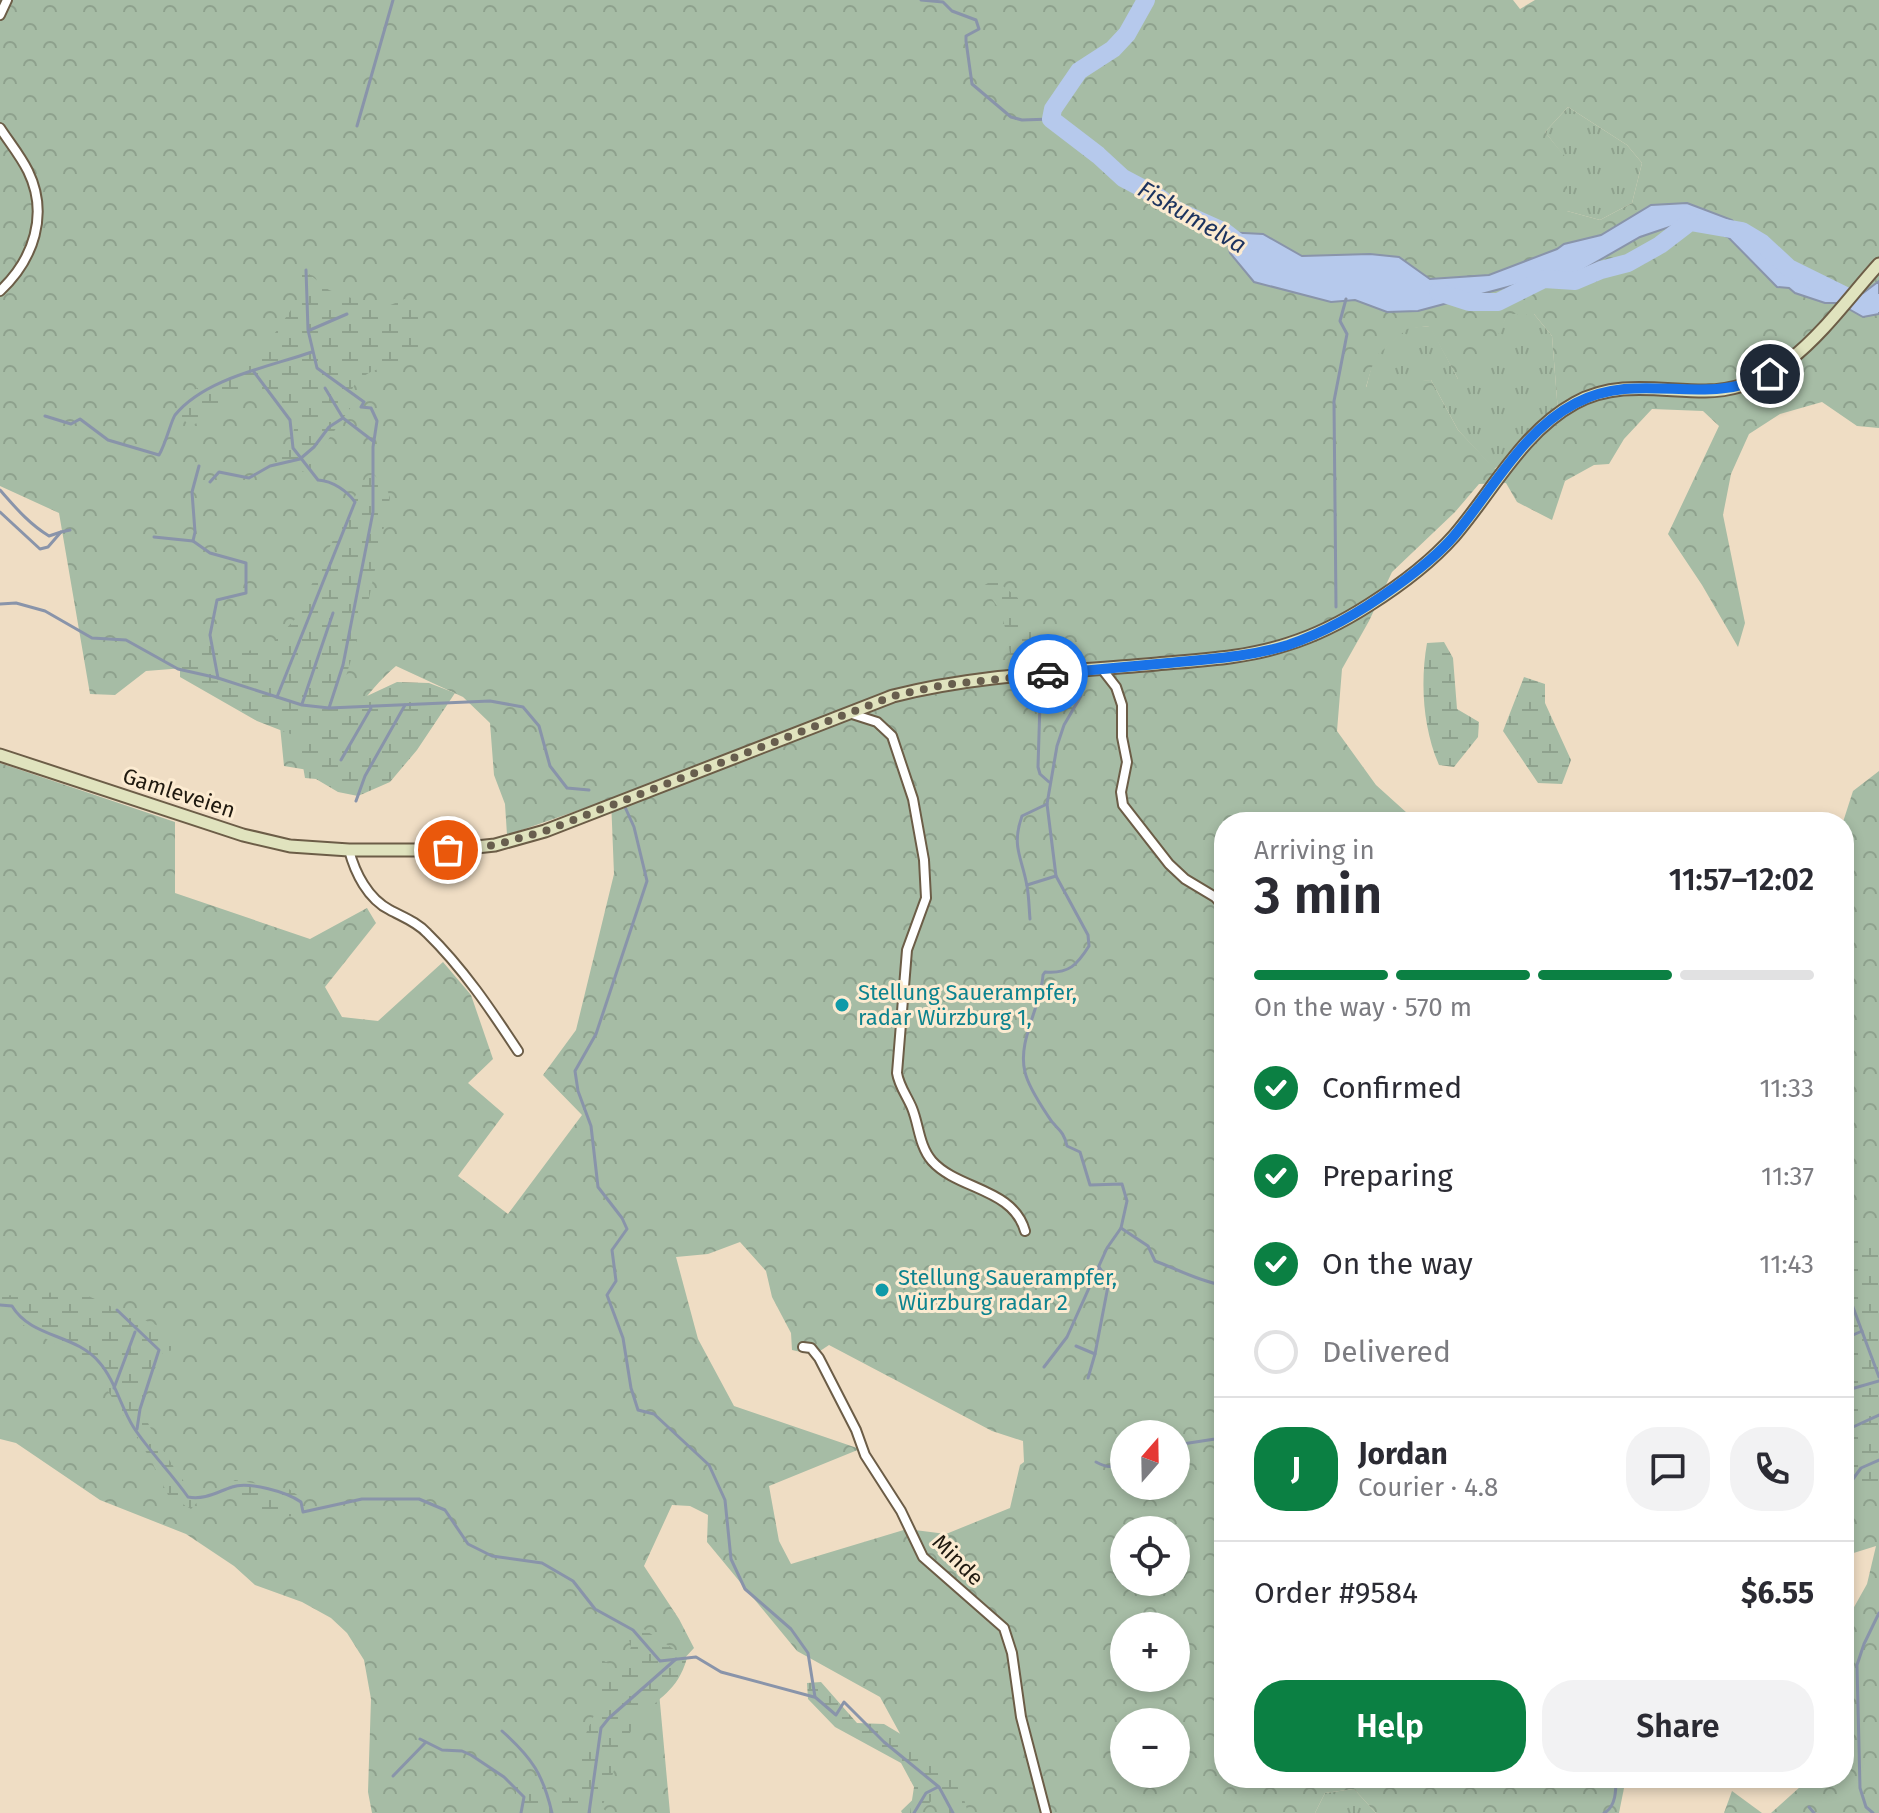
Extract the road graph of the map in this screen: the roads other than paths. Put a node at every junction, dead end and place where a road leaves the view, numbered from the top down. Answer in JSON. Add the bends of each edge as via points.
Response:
{"nodes":[{"id":1,"x":7,"y":0,"type":"edge"},
{"id":2,"x":0,"y":15,"type":"edge"},
{"id":3,"x":0,"y":128,"type":"edge"},
{"id":4,"x":1879,"y":264,"type":"edge"},
{"id":5,"x":0,"y":291,"type":"edge"},
{"id":6,"x":1102,"y":669,"type":"junction"},
{"id":7,"x":849,"y":713,"type":"junction"},
{"id":8,"x":0,"y":755,"type":"edge"},
{"id":9,"x":349,"y":850,"type":"junction"},
{"id":10,"x":1214,"y":896,"type":"edge"},
{"id":11,"x":518,"y":1051,"type":"dead end"},
{"id":12,"x":1025,"y":1231,"type":"dead end"},
{"id":13,"x":803,"y":1347,"type":"dead end"},
{"id":14,"x":1046,"y":1813,"type":"edge"}],
"edges":[{"from":1,"to":2,"type":"street"},
{"from":3,"to":5,"type":"street","via":[[29,174],[38,219],[29,253]]},
{"from":4,"to":6,"type":"main road","name":"Gamleveien","via":[[1792,359],[1749,384],[1706,391],[1621,389],[1574,403],[1527,443],[1439,551],[1374,602],[1324,630],[1254,653]]},
{"from":6,"to":7,"type":"main road","name":"Gamleveien","via":[[916,690]]},
{"from":6,"to":10,"type":"street","via":[[1122,705],[1127,762],[1123,805],[1169,864]]},
{"from":7,"to":9,"type":"main road","name":"Gamleveien","via":[[526,837],[463,849]]},
{"from":7,"to":12,"type":"street","via":[[877,722],[892,736],[913,799],[924,860],[926,898],[906,957],[899,1082],[931,1159],[1010,1206]]},
{"from":8,"to":9,"type":"main road","name":"Gamleveien","via":[[259,840]]},
{"from":9,"to":11,"type":"street","via":[[373,898],[426,931],[476,989]]},
{"from":13,"to":14,"type":"street","name":"Minde","via":[[819,1358],[873,1471],[901,1511],[923,1557],[1004,1628]]}]}
